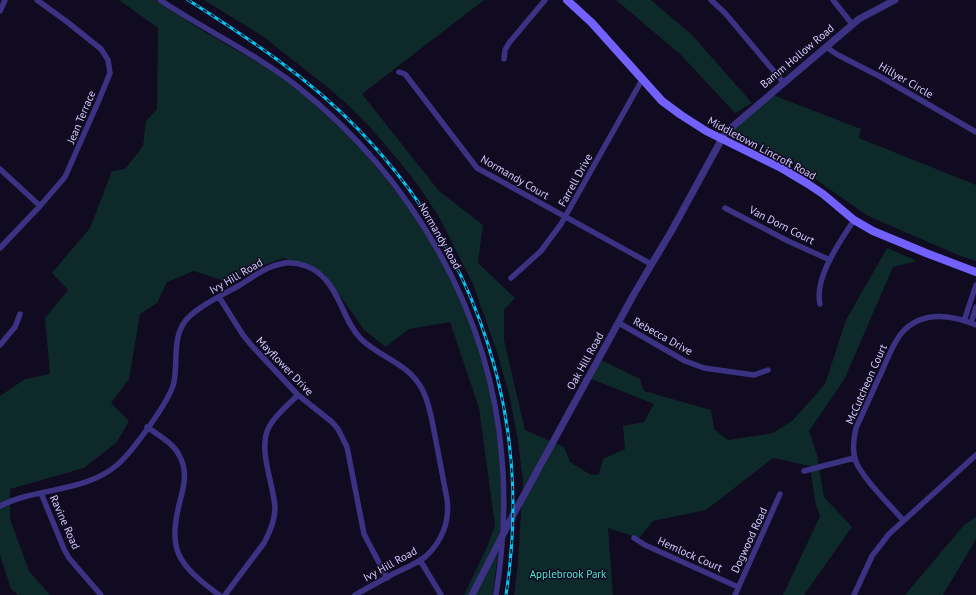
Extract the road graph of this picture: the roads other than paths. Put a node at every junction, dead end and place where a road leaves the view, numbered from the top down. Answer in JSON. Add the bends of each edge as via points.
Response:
{"nodes":[{"id":1,"x":5,"y":0,"type":"edge"},
{"id":2,"x":37,"y":0,"type":"edge"},
{"id":3,"x":160,"y":0,"type":"edge"},
{"id":4,"x":545,"y":0,"type":"edge"},
{"id":5,"x":567,"y":0,"type":"edge"},
{"id":6,"x":711,"y":0,"type":"edge"},
{"id":7,"x":833,"y":0,"type":"edge"},
{"id":8,"x":895,"y":0,"type":"edge"},
{"id":9,"x":0,"y":11,"type":"edge"},
{"id":10,"x":852,"y":24,"type":"junction"},
{"id":11,"x":826,"y":47,"type":"junction"},
{"id":12,"x":504,"y":60,"type":"dead end"},
{"id":13,"x":399,"y":72,"type":"dead end"},
{"id":14,"x":642,"y":80,"type":"junction"},
{"id":15,"x":783,"y":82,"type":"junction"},
{"id":16,"x":976,"y":132,"type":"edge"},
{"id":17,"x":722,"y":139,"type":"junction"},
{"id":18,"x":0,"y":169,"type":"edge"},
{"id":19,"x":40,"y":206,"type":"junction"},
{"id":20,"x":725,"y":208,"type":"dead end"},
{"id":21,"x":565,"y":217,"type":"junction"},
{"id":22,"x":854,"y":220,"type":"junction"},
{"id":23,"x":0,"y":248,"type":"edge"},
{"id":24,"x":830,"y":260,"type":"junction"},
{"id":25,"x":651,"y":264,"type":"junction"},
{"id":26,"x":976,"y":272,"type":"edge"},
{"id":27,"x":511,"y":278,"type":"dead end"},
{"id":28,"x":976,"y":285,"type":"edge"},
{"id":29,"x":219,"y":297,"type":"junction"},
{"id":30,"x":820,"y":304,"type":"dead end"},
{"id":31,"x":976,"y":307,"type":"edge"},
{"id":32,"x":20,"y":314,"type":"dead end"},
{"id":33,"x":964,"y":321,"type":"junction"},
{"id":34,"x":619,"y":322,"type":"junction"},
{"id":35,"x":973,"y":324,"type":"edge"},
{"id":36,"x":0,"y":345,"type":"edge"},
{"id":37,"x":768,"y":370,"type":"dead end"},
{"id":38,"x":298,"y":396,"type":"junction"},
{"id":39,"x":147,"y":427,"type":"junction"},
{"id":40,"x":976,"y":455,"type":"edge"},
{"id":41,"x":854,"y":458,"type":"junction"},
{"id":42,"x":804,"y":471,"type":"dead end"},
{"id":43,"x":41,"y":493,"type":"junction"},
{"id":44,"x":780,"y":494,"type":"dead end"},
{"id":45,"x":0,"y":506,"type":"edge"},
{"id":46,"x":903,"y":520,"type":"junction"},
{"id":47,"x":503,"y":535,"type":"junction"},
{"id":48,"x":634,"y":538,"type":"dead end"},
{"id":49,"x":420,"y":560,"type":"junction"},
{"id":50,"x":387,"y":578,"type":"junction"},
{"id":51,"x":738,"y":587,"type":"junction"},
{"id":52,"x":102,"y":595,"type":"edge"},
{"id":53,"x":219,"y":595,"type":"edge"},
{"id":54,"x":224,"y":595,"type":"edge"},
{"id":55,"x":355,"y":595,"type":"edge"},
{"id":56,"x":441,"y":595,"type":"edge"},
{"id":57,"x":472,"y":595,"type":"edge"},
{"id":58,"x":496,"y":595,"type":"edge"},
{"id":59,"x":735,"y":595,"type":"edge"},
{"id":60,"x":854,"y":595,"type":"edge"}],
"edges":[{"from":1,"to":9,"type":"street"},
{"from":2,"to":19,"type":"street","name":"Jean Terrace","via":[[101,49],[110,69],[69,170],[58,187]]},
{"from":3,"to":47,"type":"street","name":"Normandy Road","via":[[276,70],[361,144],[409,202],[444,260],[458,290],[489,378],[502,459]]},
{"from":4,"to":12,"type":"street","via":[[509,43]]},
{"from":5,"to":14,"type":"main road","name":"Middletown Lincroft Road","via":[[592,23]]},
{"from":6,"to":15,"type":"street"},
{"from":7,"to":10,"type":"street"},
{"from":8,"to":10,"type":"street","name":"Bamm Hollow Road"},
{"from":10,"to":11,"type":"street","name":"Bamm Hollow Road"},
{"from":11,"to":15,"type":"street","name":"Bamm Hollow Road"},
{"from":11,"to":16,"type":"street","name":"Hillyer Circle"},
{"from":13,"to":21,"type":"street","name":"Normandy Court","via":[[405,74],[477,168]]},
{"from":14,"to":17,"type":"main road","name":"Middletown Lincroft Road","via":[[667,106]]},
{"from":14,"to":21,"type":"street","name":"Farrell Drive"},
{"from":15,"to":17,"type":"street","name":"Bamm Hollow Road","via":[[733,125]]},
{"from":17,"to":22,"type":"main road","name":"Middletown Lincroft Road","via":[[808,184]]},
{"from":17,"to":25,"type":"street","name":"Oak Hill Road"},
{"from":18,"to":19,"type":"street"},
{"from":19,"to":23,"type":"street","name":"Jean Terrace"},
{"from":20,"to":24,"type":"street","name":"Van Dorn Court"},
{"from":21,"to":25,"type":"street","name":"Normandy Court"},
{"from":21,"to":27,"type":"street","name":"Farrell Drive","via":[[541,251]]},
{"from":22,"to":24,"type":"street"},
{"from":22,"to":26,"type":"main road","name":"Middletown Lincroft Road","via":[[887,238]]},
{"from":24,"to":30,"type":"street","via":[[819,288]]},
{"from":25,"to":34,"type":"street","name":"Oak Hill Road"},
{"from":28,"to":33,"type":"street"},
{"from":29,"to":38,"type":"street","name":"Mayflower Drive","via":[[243,335]]},
{"from":29,"to":39,"type":"street","name":"Ivy Hill Road","via":[[194,313],[182,325],[177,341],[172,387],[165,402]]},
{"from":29,"to":49,"type":"street","name":"Ivy Hill Road","via":[[273,266],[286,263],[308,267],[329,283],[351,326],[360,337],[416,379],[429,405],[448,507],[447,522],[441,537]]},
{"from":31,"to":35,"type":"street","name":"McCutcheon Court"},
{"from":32,"to":36,"type":"street","via":[[15,327]]},
{"from":33,"to":35,"type":"street","name":"McCutcheon Court"},
{"from":33,"to":41,"type":"street","name":"McCutcheon Court","via":[[946,316],[931,316],[912,324],[900,335],[856,428]]},
{"from":34,"to":37,"type":"street","name":"Rebecca Drive","via":[[685,361],[704,368],[754,375]]},
{"from":34,"to":47,"type":"street","name":"Oak Hill Road"},
{"from":38,"to":50,"type":"street","name":"Mayflower Drive","via":[[332,422],[343,438],[364,534]]},
{"from":38,"to":54,"type":"street","via":[[272,422],[266,434],[264,446],[275,508],[273,522],[264,543]]},
{"from":39,"to":43,"type":"street","name":"Ivy Hill Road","via":[[127,455],[112,469],[80,484]]},
{"from":39,"to":53,"type":"street","via":[[173,447],[183,464],[184,485],[175,530],[175,542],[180,556],[193,575]]},
{"from":40,"to":46,"type":"street"},
{"from":41,"to":42,"type":"street"},
{"from":41,"to":46,"type":"street","via":[[864,475]]},
{"from":43,"to":45,"type":"street","name":"Ivy Hill Road"},
{"from":43,"to":52,"type":"street","name":"Ravine Road","via":[[69,558]]},
{"from":44,"to":51,"type":"street","name":"Dogwood Road"},
{"from":46,"to":60,"type":"street","via":[[876,550]]},
{"from":47,"to":57,"type":"street","name":"Oak Hill Road"},
{"from":47,"to":58,"type":"street","name":"Normandy Road"},
{"from":48,"to":51,"type":"street","name":"Hemlock Court"},
{"from":49,"to":50,"type":"street","name":"Ivy Hill Road"},
{"from":49,"to":56,"type":"street"},
{"from":50,"to":55,"type":"street","name":"Ivy Hill Road"},
{"from":51,"to":59,"type":"street","name":"Dogwood Road"}]}
